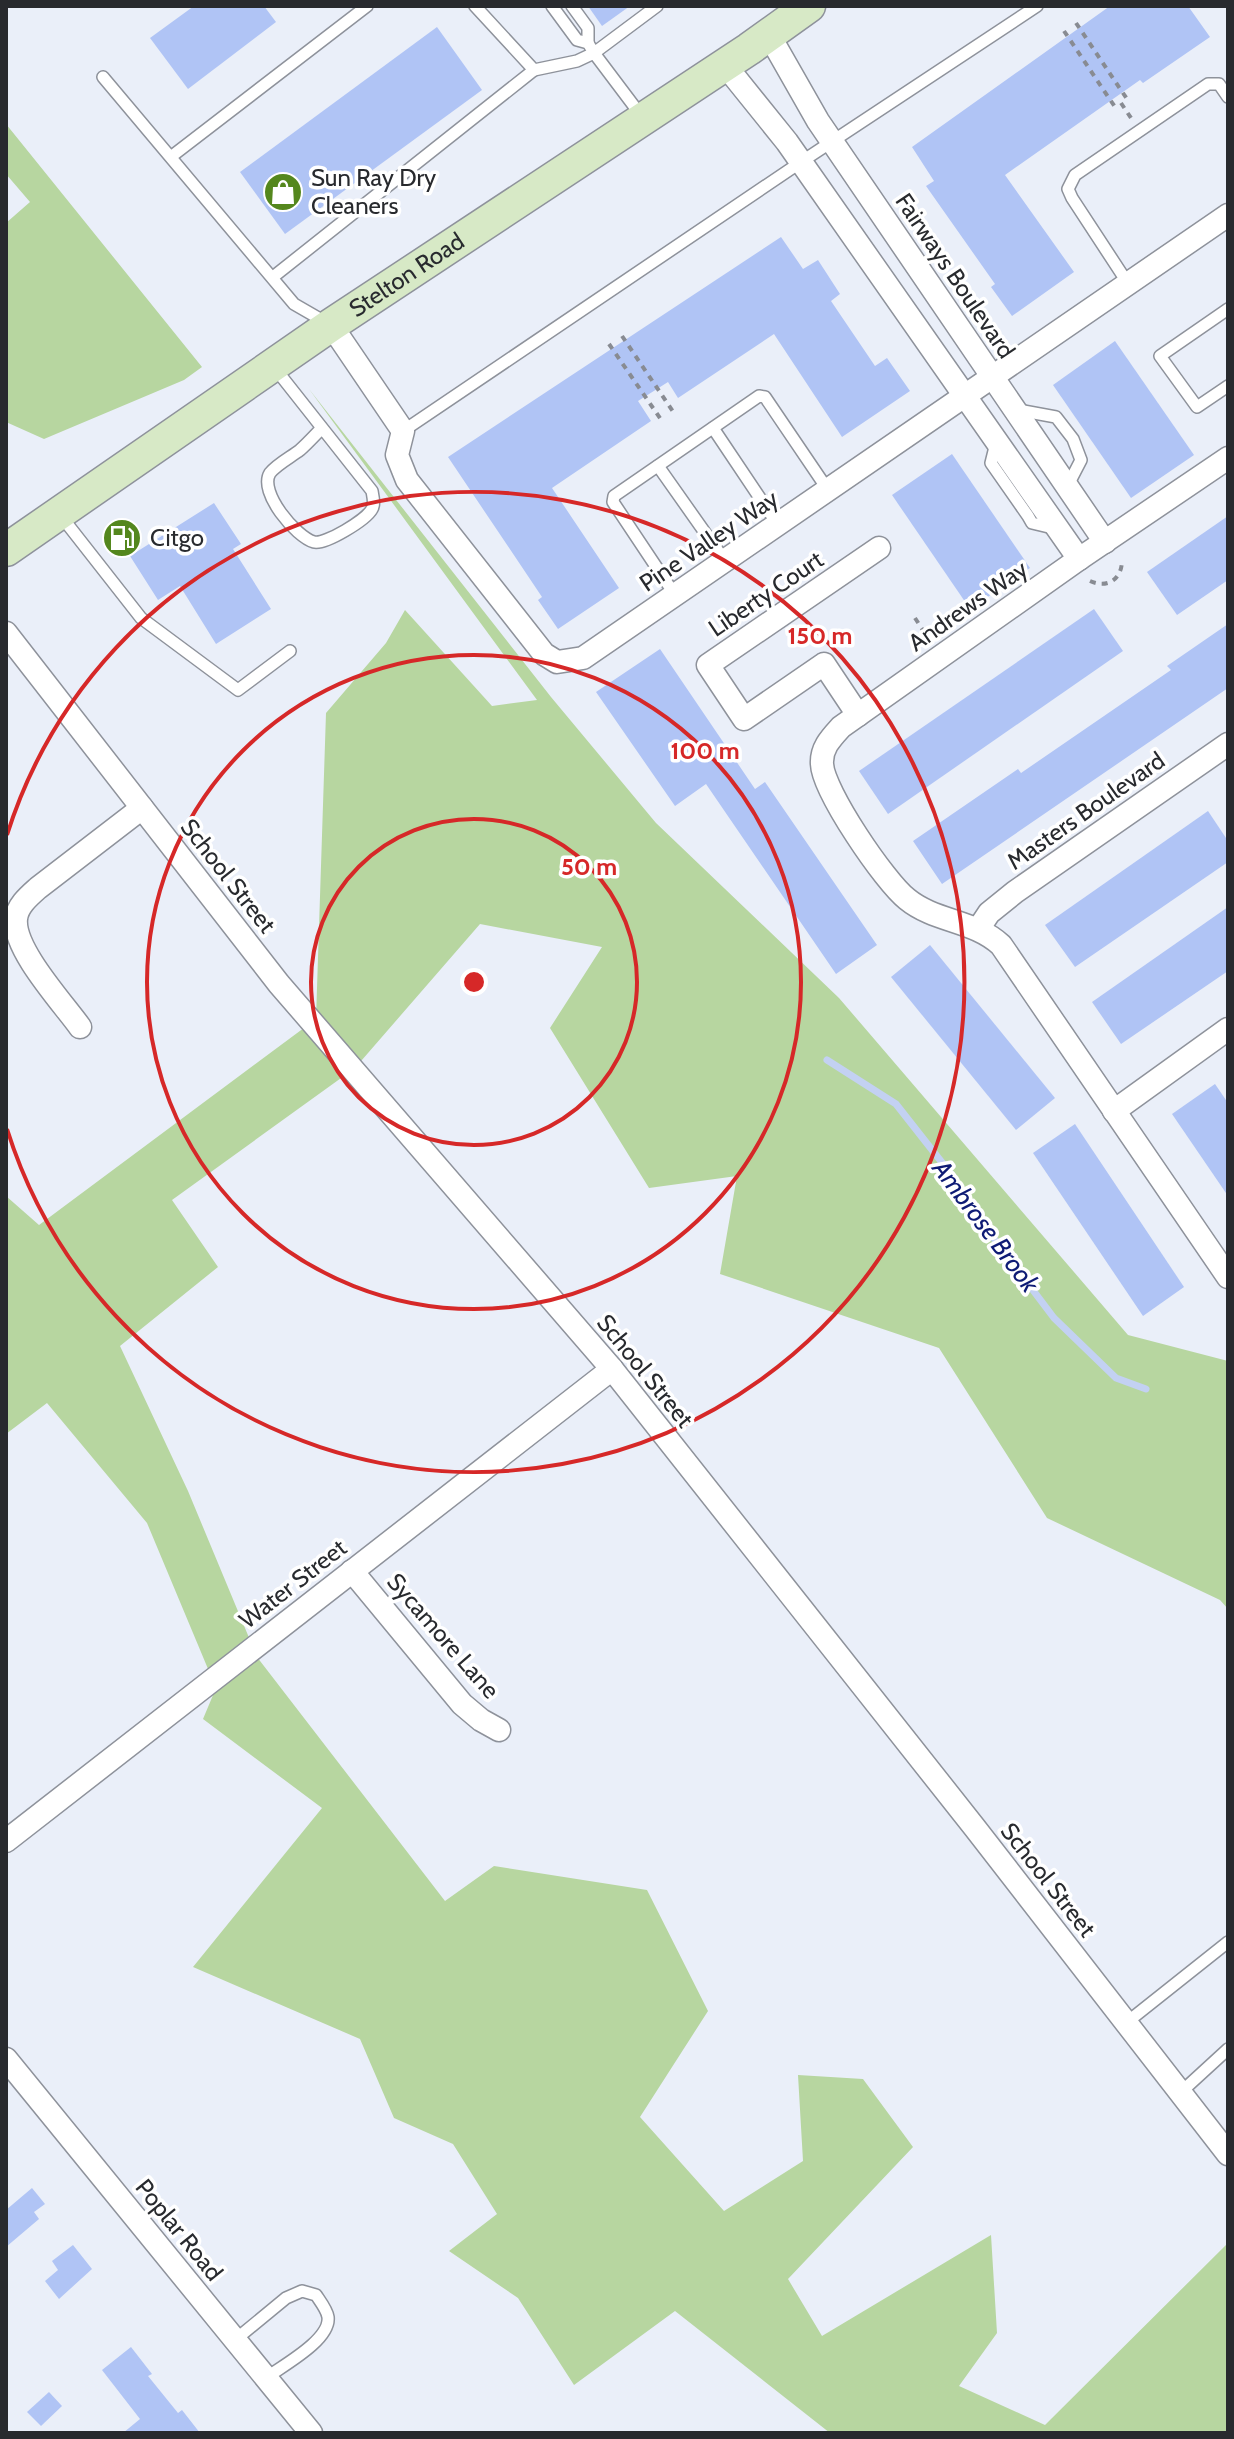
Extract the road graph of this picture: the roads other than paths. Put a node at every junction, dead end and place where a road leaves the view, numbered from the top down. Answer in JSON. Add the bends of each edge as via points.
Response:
{"nodes":[{"id":1,"x":367,"y":6,"type":"edge"},
{"id":2,"x":475,"y":6,"type":"edge"},
{"id":3,"x":552,"y":6,"type":"edge"},
{"id":4,"x":572,"y":6,"type":"edge"},
{"id":5,"x":657,"y":6,"type":"edge"},
{"id":6,"x":809,"y":6,"type":"edge"},
{"id":7,"x":1037,"y":6,"type":"edge"},
{"id":8,"x":769,"y":35,"type":"junction"},
{"id":9,"x":591,"y":48,"type":"junction"},
{"id":10,"x":725,"y":65,"type":"junction"},
{"id":11,"x":534,"y":70,"type":"junction"},
{"id":12,"x":103,"y":77,"type":"dead end"},
{"id":13,"x":1228,"y":97,"type":"edge"},
{"id":14,"x":644,"y":120,"type":"junction"},
{"id":15,"x":832,"y":141,"type":"junction"},
{"id":16,"x":172,"y":156,"type":"junction"},
{"id":17,"x":801,"y":162,"type":"junction"},
{"id":18,"x":1228,"y":215,"type":"edge"},
{"id":19,"x":273,"y":277,"type":"junction"},
{"id":20,"x":1127,"y":282,"type":"junction"},
{"id":21,"x":1228,"y":309,"type":"edge"},
{"id":22,"x":331,"y":325,"type":"junction"},
{"id":23,"x":273,"y":366,"type":"junction"},
{"id":24,"x":992,"y":377,"type":"junction"},
{"id":25,"x":1228,"y":386,"type":"edge"},
{"id":26,"x":965,"y":396,"type":"junction"},
{"id":27,"x":1014,"y":410,"type":"junction"},
{"id":28,"x":322,"y":428,"type":"junction"},
{"id":29,"x":713,"y":428,"type":"junction"},
{"id":30,"x":403,"y":431,"type":"junction"},
{"id":31,"x":1228,"y":458,"type":"edge"},
{"id":32,"x":658,"y":466,"type":"junction"},
{"id":33,"x":1067,"y":487,"type":"junction"},
{"id":34,"x":828,"y":490,"type":"junction"},
{"id":35,"x":58,"y":513,"type":"junction"},
{"id":36,"x":778,"y":525,"type":"junction"},
{"id":37,"x":1105,"y":542,"type":"junction"},
{"id":38,"x":879,"y":548,"type":"dead end"},
{"id":39,"x":6,"y":550,"type":"edge"},
{"id":40,"x":1079,"y":559,"type":"junction"},
{"id":41,"x":725,"y":561,"type":"junction"},
{"id":42,"x":675,"y":595,"type":"junction"},
{"id":43,"x":6,"y":633,"type":"edge"},
{"id":44,"x":290,"y":651,"type":"dead end"},
{"id":45,"x":858,"y":715,"type":"junction"},
{"id":46,"x":1228,"y":744,"type":"edge"},
{"id":47,"x":142,"y":808,"type":"junction"},
{"id":48,"x":979,"y":928,"type":"junction"},
{"id":49,"x":80,"y":1027,"type":"dead end"},
{"id":50,"x":1228,"y":1029,"type":"edge"},
{"id":51,"x":1114,"y":1111,"type":"junction"},
{"id":52,"x":1228,"y":1277,"type":"edge"},
{"id":53,"x":612,"y":1369,"type":"junction"},
{"id":54,"x":352,"y":1571,"type":"junction"},
{"id":55,"x":499,"y":1730,"type":"dead end"},
{"id":56,"x":6,"y":1841,"type":"edge"},
{"id":57,"x":1228,"y":1942,"type":"edge"},
{"id":58,"x":1126,"y":2023,"type":"junction"},
{"id":59,"x":1228,"y":2049,"type":"edge"},
{"id":60,"x":6,"y":2059,"type":"edge"},
{"id":61,"x":1180,"y":2093,"type":"junction"},
{"id":62,"x":1228,"y":2154,"type":"edge"},
{"id":63,"x":235,"y":2340,"type":"junction"},
{"id":64,"x":266,"y":2378,"type":"junction"},
{"id":65,"x":311,"y":2433,"type":"edge"}],
"edges":[{"from":1,"to":16,"type":"lane"},
{"from":2,"to":11,"type":"lane"},
{"from":3,"to":9,"type":"lane","via":[[577,40]]},
{"from":4,"to":9,"type":"lane","via":[[588,28]]},
{"from":5,"to":9,"type":"lane"},
{"from":6,"to":8,"type":"main road","name":"Stelton Road"},
{"from":7,"to":15,"type":"lane"},
{"from":8,"to":10,"type":"main road","name":"Stelton Road"},
{"from":8,"to":15,"type":"street","name":"Fairways Boulevard"},
{"from":9,"to":11,"type":"lane","via":[[577,61]]},
{"from":9,"to":14,"type":"lane"},
{"from":10,"to":14,"type":"main road","name":"Stelton Road"},
{"from":10,"to":17,"type":"street"},
{"from":11,"to":19,"type":"lane"},
{"from":12,"to":16,"type":"lane"},
{"from":13,"to":20,"type":"lane","via":[[1219,84],[1208,84],[1070,181],[1072,198]]},
{"from":14,"to":22,"type":"main road","name":"Stelton Road"},
{"from":15,"to":17,"type":"lane"},
{"from":15,"to":24,"type":"street","name":"Fairways Boulevard"},
{"from":16,"to":19,"type":"lane"},
{"from":17,"to":26,"type":"street"},
{"from":17,"to":30,"type":"lane"},
{"from":18,"to":20,"type":"street","name":"Pine Valley Way"},
{"from":19,"to":22,"type":"lane","via":[[294,304]]},
{"from":20,"to":24,"type":"street","name":"Pine Valley Way"},
{"from":21,"to":25,"type":"lane","via":[[1160,356],[1197,407]]},
{"from":22,"to":23,"type":"main road","name":"Stelton Road"},
{"from":22,"to":30,"type":"street"},
{"from":23,"to":28,"type":"lane"},
{"from":23,"to":35,"type":"main road","name":"Stelton Road"},
{"from":24,"to":26,"type":"street","name":"Pine Valley Way"},
{"from":24,"to":27,"type":"street","name":"Fairways Boulevard"},
{"from":26,"to":34,"type":"street","name":"Pine Valley Way"},
{"from":26,"to":40,"type":"street"},
{"from":27,"to":33,"type":"street","name":"Fairways Boulevard"},
{"from":27,"to":33,"type":"lane","via":[[1056,417],[1073,439],[1081,460]]},
{"from":28,"to":28,"type":"lane","via":[[271,472],[268,482],[275,503],[300,535],[317,543],[369,514],[374,501],[369,485]]},
{"from":29,"to":32,"type":"lane"},
{"from":29,"to":34,"type":"lane","via":[[765,397]]},
{"from":29,"to":36,"type":"lane"},
{"from":30,"to":42,"type":"street","name":"Pine Valley Way","via":[[397,455],[407,480],[544,654],[557,662],[583,658]]},
{"from":31,"to":37,"type":"street","name":"Andrews Way"},
{"from":32,"to":41,"type":"lane"},
{"from":32,"to":42,"type":"lane","via":[[614,496],[613,502]]},
{"from":33,"to":37,"type":"street","name":"Fairways Boulevard"},
{"from":34,"to":36,"type":"street","name":"Pine Valley Way"},
{"from":35,"to":39,"type":"main road","name":"Stelton Road"},
{"from":35,"to":44,"type":"lane","via":[[141,618],[238,690]]},
{"from":36,"to":41,"type":"street","name":"Pine Valley Way"},
{"from":37,"to":40,"type":"street","name":"Andrews Way"},
{"from":38,"to":45,"type":"street","name":"Liberty Court","via":[[708,665],[744,719],[824,664]]},
{"from":40,"to":45,"type":"street","name":"Andrews Way"},
{"from":41,"to":42,"type":"street","name":"Pine Valley Way"},
{"from":43,"to":47,"type":"street","name":"School Street"},
{"from":45,"to":48,"type":"street","name":"Andrews Way","via":[[824,749],[827,787],[890,883],[909,901]]},
{"from":46,"to":48,"type":"street","name":"Masters Boulevard","via":[[1015,892]]},
{"from":47,"to":49,"type":"street","via":[[38,888],[16,916],[23,949]]},
{"from":47,"to":53,"type":"street","name":"School Street","via":[[279,984]]},
{"from":48,"to":51,"type":"street","name":"Andrews Way","via":[[1001,945]]},
{"from":50,"to":51,"type":"street"},
{"from":51,"to":52,"type":"street","name":"Andrews Way"},
{"from":53,"to":54,"type":"street","name":"Water Street"},
{"from":53,"to":58,"type":"street","name":"School Street"},
{"from":54,"to":55,"type":"street","name":"Sycamore Lane","via":[[462,1704]]},
{"from":54,"to":56,"type":"street","name":"Water Street"},
{"from":57,"to":58,"type":"lane"},
{"from":58,"to":61,"type":"street","name":"School Street"},
{"from":59,"to":61,"type":"lane"},
{"from":60,"to":63,"type":"street","name":"Poplar Road"},
{"from":61,"to":62,"type":"street","name":"School Street"},
{"from":63,"to":64,"type":"street","name":"Poplar Road"},
{"from":63,"to":64,"type":"lane","via":[[286,2298],[302,2291],[316,2295],[328,2316],[327,2328],[317,2342]]},
{"from":64,"to":65,"type":"street","name":"Poplar Road"}]}
